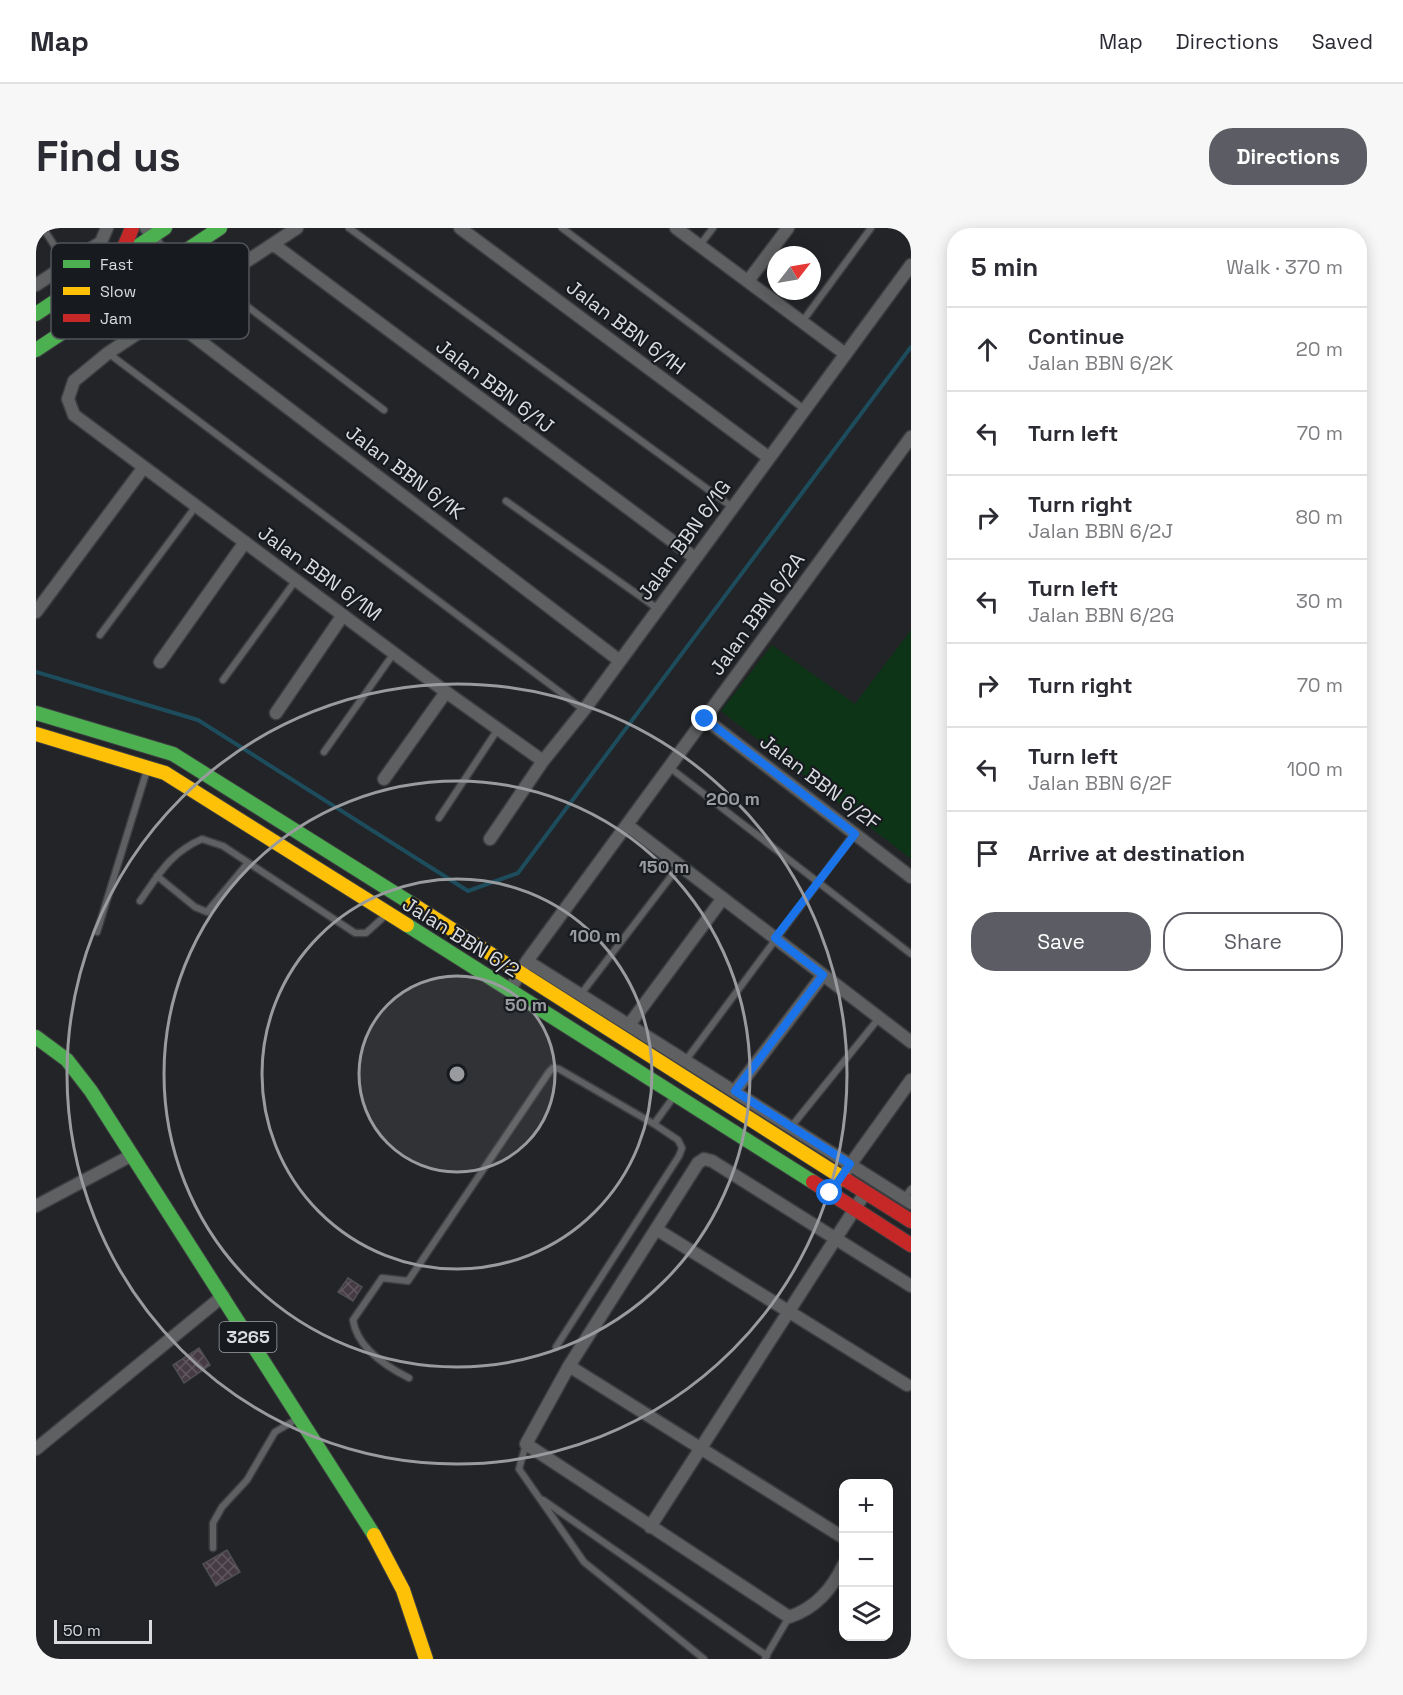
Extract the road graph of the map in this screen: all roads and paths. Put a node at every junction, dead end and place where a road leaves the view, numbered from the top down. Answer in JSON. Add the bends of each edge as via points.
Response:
{"nodes":[{"id":1,"x":43,"y":228,"type":"edge"},
{"id":2,"x":107,"y":228,"type":"edge"},
{"id":3,"x":132,"y":228,"type":"edge"},
{"id":4,"x":165,"y":228,"type":"edge"},
{"id":5,"x":220,"y":228,"type":"edge"},
{"id":6,"x":297,"y":228,"type":"edge"},
{"id":7,"x":349,"y":228,"type":"edge"},
{"id":8,"x":460,"y":228,"type":"edge"},
{"id":9,"x":562,"y":228,"type":"edge"},
{"id":10,"x":676,"y":228,"type":"edge"},
{"id":11,"x":713,"y":228,"type":"edge"},
{"id":12,"x":788,"y":228,"type":"edge"},
{"id":13,"x":871,"y":228,"type":"edge"},
{"id":14,"x":149,"y":232,"type":"edge"},
{"id":15,"x":53,"y":243,"type":"edge"},
{"id":16,"x":100,"y":243,"type":"edge"},
{"id":17,"x":126,"y":243,"type":"edge"},
{"id":18,"x":136,"y":243,"type":"edge"},
{"id":19,"x":198,"y":243,"type":"edge"},
{"id":20,"x":273,"y":244,"type":"junction"},
{"id":21,"x":699,"y":246,"type":"junction"},
{"id":22,"x":249,"y":260,"type":"edge"},
{"id":23,"x":911,"y":265,"type":"edge"},
{"id":24,"x":51,"y":275,"type":"edge"},
{"id":25,"x":748,"y":282,"type":"junction"},
{"id":26,"x":36,"y":285,"type":"edge"},
{"id":27,"x":51,"y":304,"type":"edge"},
{"id":28,"x":249,"y":307,"type":"edge"},
{"id":29,"x":36,"y":314,"type":"edge"},
{"id":30,"x":802,"y":322,"type":"junction"},
{"id":31,"x":53,"y":339,"type":"edge"},
{"id":32,"x":129,"y":339,"type":"edge"},
{"id":33,"x":198,"y":339,"type":"edge"},
{"id":34,"x":36,"y":350,"type":"edge"},
{"id":35,"x":108,"y":353,"type":"junction"},
{"id":36,"x":844,"y":353,"type":"junction"},
{"id":37,"x":804,"y":409,"type":"junction"},
{"id":38,"x":384,"y":410,"type":"dead end"},
{"id":39,"x":911,"y":437,"type":"edge"},
{"id":40,"x":768,"y":457,"type":"junction"},
{"id":41,"x":144,"y":467,"type":"junction"},
{"id":42,"x":506,"y":501,"type":"dead end"},
{"id":43,"x":196,"y":505,"type":"junction"},
{"id":44,"x":732,"y":507,"type":"junction"},
{"id":45,"x":245,"y":542,"type":"junction"},
{"id":46,"x":695,"y":558,"type":"junction"},
{"id":47,"x":296,"y":580,"type":"junction"},
{"id":48,"x":658,"y":609,"type":"junction"},
{"id":49,"x":36,"y":612,"type":"edge"},
{"id":50,"x":344,"y":615,"type":"junction"},
{"id":51,"x":100,"y":635,"type":"dead end"},
{"id":52,"x":394,"y":653,"type":"junction"},
{"id":53,"x":620,"y":660,"type":"junction"},
{"id":54,"x":160,"y":662,"type":"dead end"},
{"id":55,"x":223,"y":680,"type":"dead end"},
{"id":56,"x":446,"y":692,"type":"junction"},
{"id":57,"x":584,"y":710,"type":"junction"},
{"id":58,"x":36,"y":713,"type":"edge"},
{"id":59,"x":276,"y":713,"type":"dead end"},
{"id":60,"x":705,"y":719,"type":"junction"},
{"id":61,"x":498,"y":729,"type":"junction"},
{"id":62,"x":36,"y":734,"type":"edge"},
{"id":63,"x":324,"y":752,"type":"dead end"},
{"id":64,"x":543,"y":761,"type":"junction"},
{"id":65,"x":669,"y":767,"type":"junction"},
{"id":66,"x":148,"y":768,"type":"junction"},
{"id":67,"x":384,"y":779,"type":"dead end"},
{"id":68,"x":439,"y":818,"type":"dead end"},
{"id":69,"x":627,"y":825,"type":"junction"},
{"id":70,"x":855,"y":834,"type":"junction"},
{"id":71,"x":490,"y":839,"type":"dead end"},
{"id":72,"x":247,"y":864,"type":"junction"},
{"id":73,"x":680,"y":865,"type":"junction"},
{"id":74,"x":157,"y":876,"type":"junction"},
{"id":75,"x":911,"y":877,"type":"edge"},
{"id":76,"x":818,"y":882,"type":"junction"},
{"id":77,"x":723,"y":898,"type":"junction"},
{"id":78,"x":140,"y":901,"type":"dead end"},
{"id":79,"x":387,"y":914,"type":"junction"},
{"id":80,"x":97,"y":932,"type":"dead end"},
{"id":81,"x":775,"y":938,"type":"junction"},
{"id":82,"x":911,"y":954,"type":"edge"},
{"id":83,"x":524,"y":967,"type":"junction"},
{"id":84,"x":823,"y":975,"type":"junction"},
{"id":85,"x":510,"y":990,"type":"junction"},
{"id":86,"x":581,"y":994,"type":"junction"},
{"id":87,"x":880,"y":1018,"type":"junction"},
{"id":88,"x":629,"y":1024,"type":"junction"},
{"id":89,"x":36,"y":1037,"type":"edge"},
{"id":90,"x":910,"y":1039,"type":"edge"},
{"id":91,"x":686,"y":1060,"type":"junction"},
{"id":92,"x":911,"y":1080,"type":"edge"},
{"id":93,"x":735,"y":1091,"type":"junction"},
{"id":94,"x":676,"y":1094,"type":"junction"},
{"id":95,"x":654,"y":1124,"type":"junction"},
{"id":96,"x":791,"y":1127,"type":"junction"},
{"id":97,"x":132,"y":1155,"type":"junction"},
{"id":98,"x":850,"y":1164,"type":"junction"},
{"id":99,"x":842,"y":1176,"type":"junction"},
{"id":100,"x":865,"y":1192,"type":"junction"},
{"id":101,"x":830,"y":1193,"type":"junction"},
{"id":102,"x":908,"y":1197,"type":"edge"},
{"id":103,"x":36,"y":1206,"type":"edge"},
{"id":104,"x":854,"y":1210,"type":"junction"},
{"id":105,"x":911,"y":1221,"type":"edge"},
{"id":106,"x":656,"y":1229,"type":"junction"},
{"id":107,"x":834,"y":1237,"type":"junction"},
{"id":108,"x":911,"y":1245,"type":"edge"},
{"id":109,"x":911,"y":1286,"type":"edge"},
{"id":110,"x":223,"y":1296,"type":"junction"},
{"id":111,"x":788,"y":1310,"type":"junction"},
{"id":112,"x":556,"y":1347,"type":"dead end"},
{"id":113,"x":570,"y":1365,"type":"junction"},
{"id":114,"x":409,"y":1378,"type":"dead end"},
{"id":115,"x":909,"y":1389,"type":"edge"},
{"id":116,"x":298,"y":1419,"type":"junction"},
{"id":117,"x":526,"y":1444,"type":"junction"},
{"id":118,"x":36,"y":1449,"type":"edge"},
{"id":119,"x":699,"y":1449,"type":"junction"},
{"id":120,"x":539,"y":1497,"type":"junction"},
{"id":121,"x":650,"y":1527,"type":"junction"},
{"id":122,"x":839,"y":1536,"type":"edge"},
{"id":123,"x":213,"y":1548,"type":"dead end"},
{"id":124,"x":839,"y":1571,"type":"edge"},
{"id":125,"x":789,"y":1617,"type":"junction"},
{"id":126,"x":766,"y":1658,"type":"edge"},
{"id":127,"x":426,"y":1659,"type":"edge"},
{"id":128,"x":704,"y":1659,"type":"edge"}],
"edges":[{"from":1,"to":15,"type":"lane"},
{"from":2,"to":16,"type":"street"},
{"from":3,"to":17,"type":"street"},
{"from":4,"to":14,"type":"street"},
{"from":5,"to":19,"type":"street"},
{"from":6,"to":20,"type":"street"},
{"from":7,"to":44,"type":"lane"},
{"from":8,"to":40,"type":"street","name":"Jalan BBN 6/1H"},
{"from":9,"to":37,"type":"lane"},
{"from":10,"to":21,"type":"street"},
{"from":11,"to":21,"type":"lane"},
{"from":12,"to":25,"type":"street"},
{"from":13,"to":30,"type":"lane"},
{"from":14,"to":18,"type":"street"},
{"from":20,"to":22,"type":"street"},
{"from":20,"to":46,"type":"street","name":"Jalan BBN 6/1J"},
{"from":21,"to":25,"type":"street"},
{"from":23,"to":36,"type":"street","name":"Jalan BBN 6/1G"},
{"from":24,"to":26,"type":"street"},
{"from":25,"to":30,"type":"street"},
{"from":27,"to":29,"type":"street"},
{"from":28,"to":38,"type":"lane"},
{"from":30,"to":36,"type":"street"},
{"from":31,"to":34,"type":"street"},
{"from":32,"to":35,"type":"street"},
{"from":33,"to":53,"type":"street","name":"Jalan BBN 6/1K"},
{"from":35,"to":41,"type":"street","name":"Jalan BBN 6/1M","via":[[74,381],[68,399],[74,415]]},
{"from":35,"to":57,"type":"lane"},
{"from":36,"to":37,"type":"street","name":"Jalan BBN 6/1G"},
{"from":37,"to":40,"type":"street","name":"Jalan BBN 6/1G"},
{"from":39,"to":60,"type":"street","name":"Jalan BBN 6/2A"},
{"from":40,"to":44,"type":"street","name":"Jalan BBN 6/1G"},
{"from":41,"to":43,"type":"street","name":"Jalan BBN 6/1M"},
{"from":41,"to":49,"type":"street"},
{"from":42,"to":48,"type":"lane"},
{"from":43,"to":45,"type":"street","name":"Jalan BBN 6/1M"},
{"from":43,"to":51,"type":"lane"},
{"from":44,"to":46,"type":"street","name":"Jalan BBN 6/1G"},
{"from":45,"to":47,"type":"street","name":"Jalan BBN 6/1M"},
{"from":45,"to":54,"type":"street"},
{"from":46,"to":48,"type":"street","name":"Jalan BBN 6/1G"},
{"from":47,"to":50,"type":"street","name":"Jalan BBN 6/1M"},
{"from":47,"to":55,"type":"lane"},
{"from":48,"to":53,"type":"street","name":"Jalan BBN 6/1G"},
{"from":50,"to":52,"type":"street","name":"Jalan BBN 6/1M"},
{"from":50,"to":59,"type":"street"},
{"from":52,"to":56,"type":"street","name":"Jalan BBN 6/1M"},
{"from":52,"to":63,"type":"lane"},
{"from":53,"to":57,"type":"street","name":"Jalan BBN 6/1G"},
{"from":56,"to":61,"type":"street","name":"Jalan BBN 6/1M"},
{"from":56,"to":67,"type":"street"},
{"from":57,"to":64,"type":"street","name":"Jalan BBN 6/1G"},
{"from":58,"to":83,"type":"street","name":"Jalan BBN 6/2","via":[[173,754]]},
{"from":60,"to":65,"type":"street","name":"Jalan BBN 6/2A"},
{"from":60,"to":70,"type":"street","name":"Jalan BBN 6/2F"},
{"from":61,"to":64,"type":"street","name":"Jalan BBN 6/1M"},
{"from":61,"to":68,"type":"lane"},
{"from":62,"to":66,"type":"street","name":"Jalan BBN 6/2"},
{"from":64,"to":71,"type":"street","name":"Jalan BBN 6/1G"},
{"from":65,"to":69,"type":"street","name":"Jalan BBN 6/2A"},
{"from":65,"to":76,"type":"lane"},
{"from":66,"to":79,"type":"street","name":"Jalan BBN 6/2","via":[[165,773]]},
{"from":66,"to":80,"type":"lane"},
{"from":69,"to":73,"type":"street"},
{"from":69,"to":83,"type":"street","name":"Jalan BBN 6/2A"},
{"from":70,"to":75,"type":"street","name":"Jalan BBN 6/2F"},
{"from":70,"to":76,"type":"lane"},
{"from":72,"to":74,"type":"lane","via":[[222,846],[202,839],[181,849]]},
{"from":72,"to":74,"type":"lane","via":[[207,912]]},
{"from":72,"to":79,"type":"lane","via":[[355,933],[366,933]]},
{"from":73,"to":77,"type":"street"},
{"from":73,"to":86,"type":"lane"},
{"from":74,"to":78,"type":"lane"},
{"from":76,"to":81,"type":"lane"},
{"from":76,"to":82,"type":"lane"},
{"from":77,"to":81,"type":"street"},
{"from":77,"to":88,"type":"street"},
{"from":79,"to":85,"type":"street","name":"Jalan BBN 6/2"},
{"from":81,"to":84,"type":"street"},
{"from":81,"to":91,"type":"lane"},
{"from":83,"to":85,"type":"street","name":"Jalan BBN 6/2A"},
{"from":83,"to":86,"type":"street"},
{"from":83,"to":99,"type":"street","name":"Jalan BBN 6/2"},
{"from":84,"to":87,"type":"street"},
{"from":84,"to":93,"type":"street"},
{"from":85,"to":94,"type":"street","name":"Jalan BBN 6/2"},
{"from":86,"to":88,"type":"street"},
{"from":87,"to":90,"type":"street"},
{"from":87,"to":96,"type":"lane"},
{"from":88,"to":91,"type":"street"},
{"from":89,"to":97,"type":"street","number":"3265","via":[[67,1060]]},
{"from":91,"to":93,"type":"street"},
{"from":92,"to":98,"type":"street"},
{"from":93,"to":96,"type":"street"},
{"from":94,"to":95,"type":"lane"},
{"from":94,"to":101,"type":"street","name":"Jalan BBN 6/2"},
{"from":95,"to":112,"type":"lane","via":[[678,1140],[682,1148],[679,1156]]},
{"from":95,"to":114,"type":"lane","via":[[559,1069],[549,1072],[408,1281],[382,1278],[352,1320],[355,1335],[386,1366]]},
{"from":96,"to":98,"type":"street"},
{"from":97,"to":103,"type":"street"},
{"from":97,"to":110,"type":"street","number":"3265"},
{"from":98,"to":99,"type":"street"},
{"from":98,"to":102,"type":"street"},
{"from":99,"to":100,"type":"street","name":"Jalan BBN 6/2"},
{"from":99,"to":101,"type":"street"},
{"from":100,"to":104,"type":"street"},
{"from":100,"to":105,"type":"street","name":"Jalan BBN 6/2"},
{"from":101,"to":104,"type":"street","name":"Jalan BBN 6/2"},
{"from":104,"to":107,"type":"street"},
{"from":104,"to":108,"type":"street","name":"Jalan BBN 6/2"},
{"from":106,"to":107,"type":"street","via":[[704,1159]]},
{"from":106,"to":111,"type":"street"},
{"from":106,"to":113,"type":"street"},
{"from":107,"to":109,"type":"street"},
{"from":107,"to":111,"type":"street"},
{"from":110,"to":116,"type":"street","number":"3265"},
{"from":110,"to":118,"type":"street"},
{"from":111,"to":115,"type":"street"},
{"from":111,"to":119,"type":"street"},
{"from":113,"to":117,"type":"street"},
{"from":113,"to":119,"type":"street"},
{"from":116,"to":123,"type":"lane","via":[[275,1432],[247,1480],[222,1507],[213,1523]]},
{"from":116,"to":127,"type":"street","number":"3265","via":[[374,1535],[403,1590]]},
{"from":117,"to":120,"type":"lane","via":[[519,1469]]},
{"from":117,"to":121,"type":"street"},
{"from":119,"to":121,"type":"street"},
{"from":119,"to":122,"type":"street"},
{"from":120,"to":126,"type":"lane"},
{"from":120,"to":128,"type":"lane","via":[[584,1562]]},
{"from":121,"to":125,"type":"street"},
{"from":124,"to":125,"type":"street","via":[[829,1590],[807,1611]]},
{"from":125,"to":126,"type":"lane"}]}
